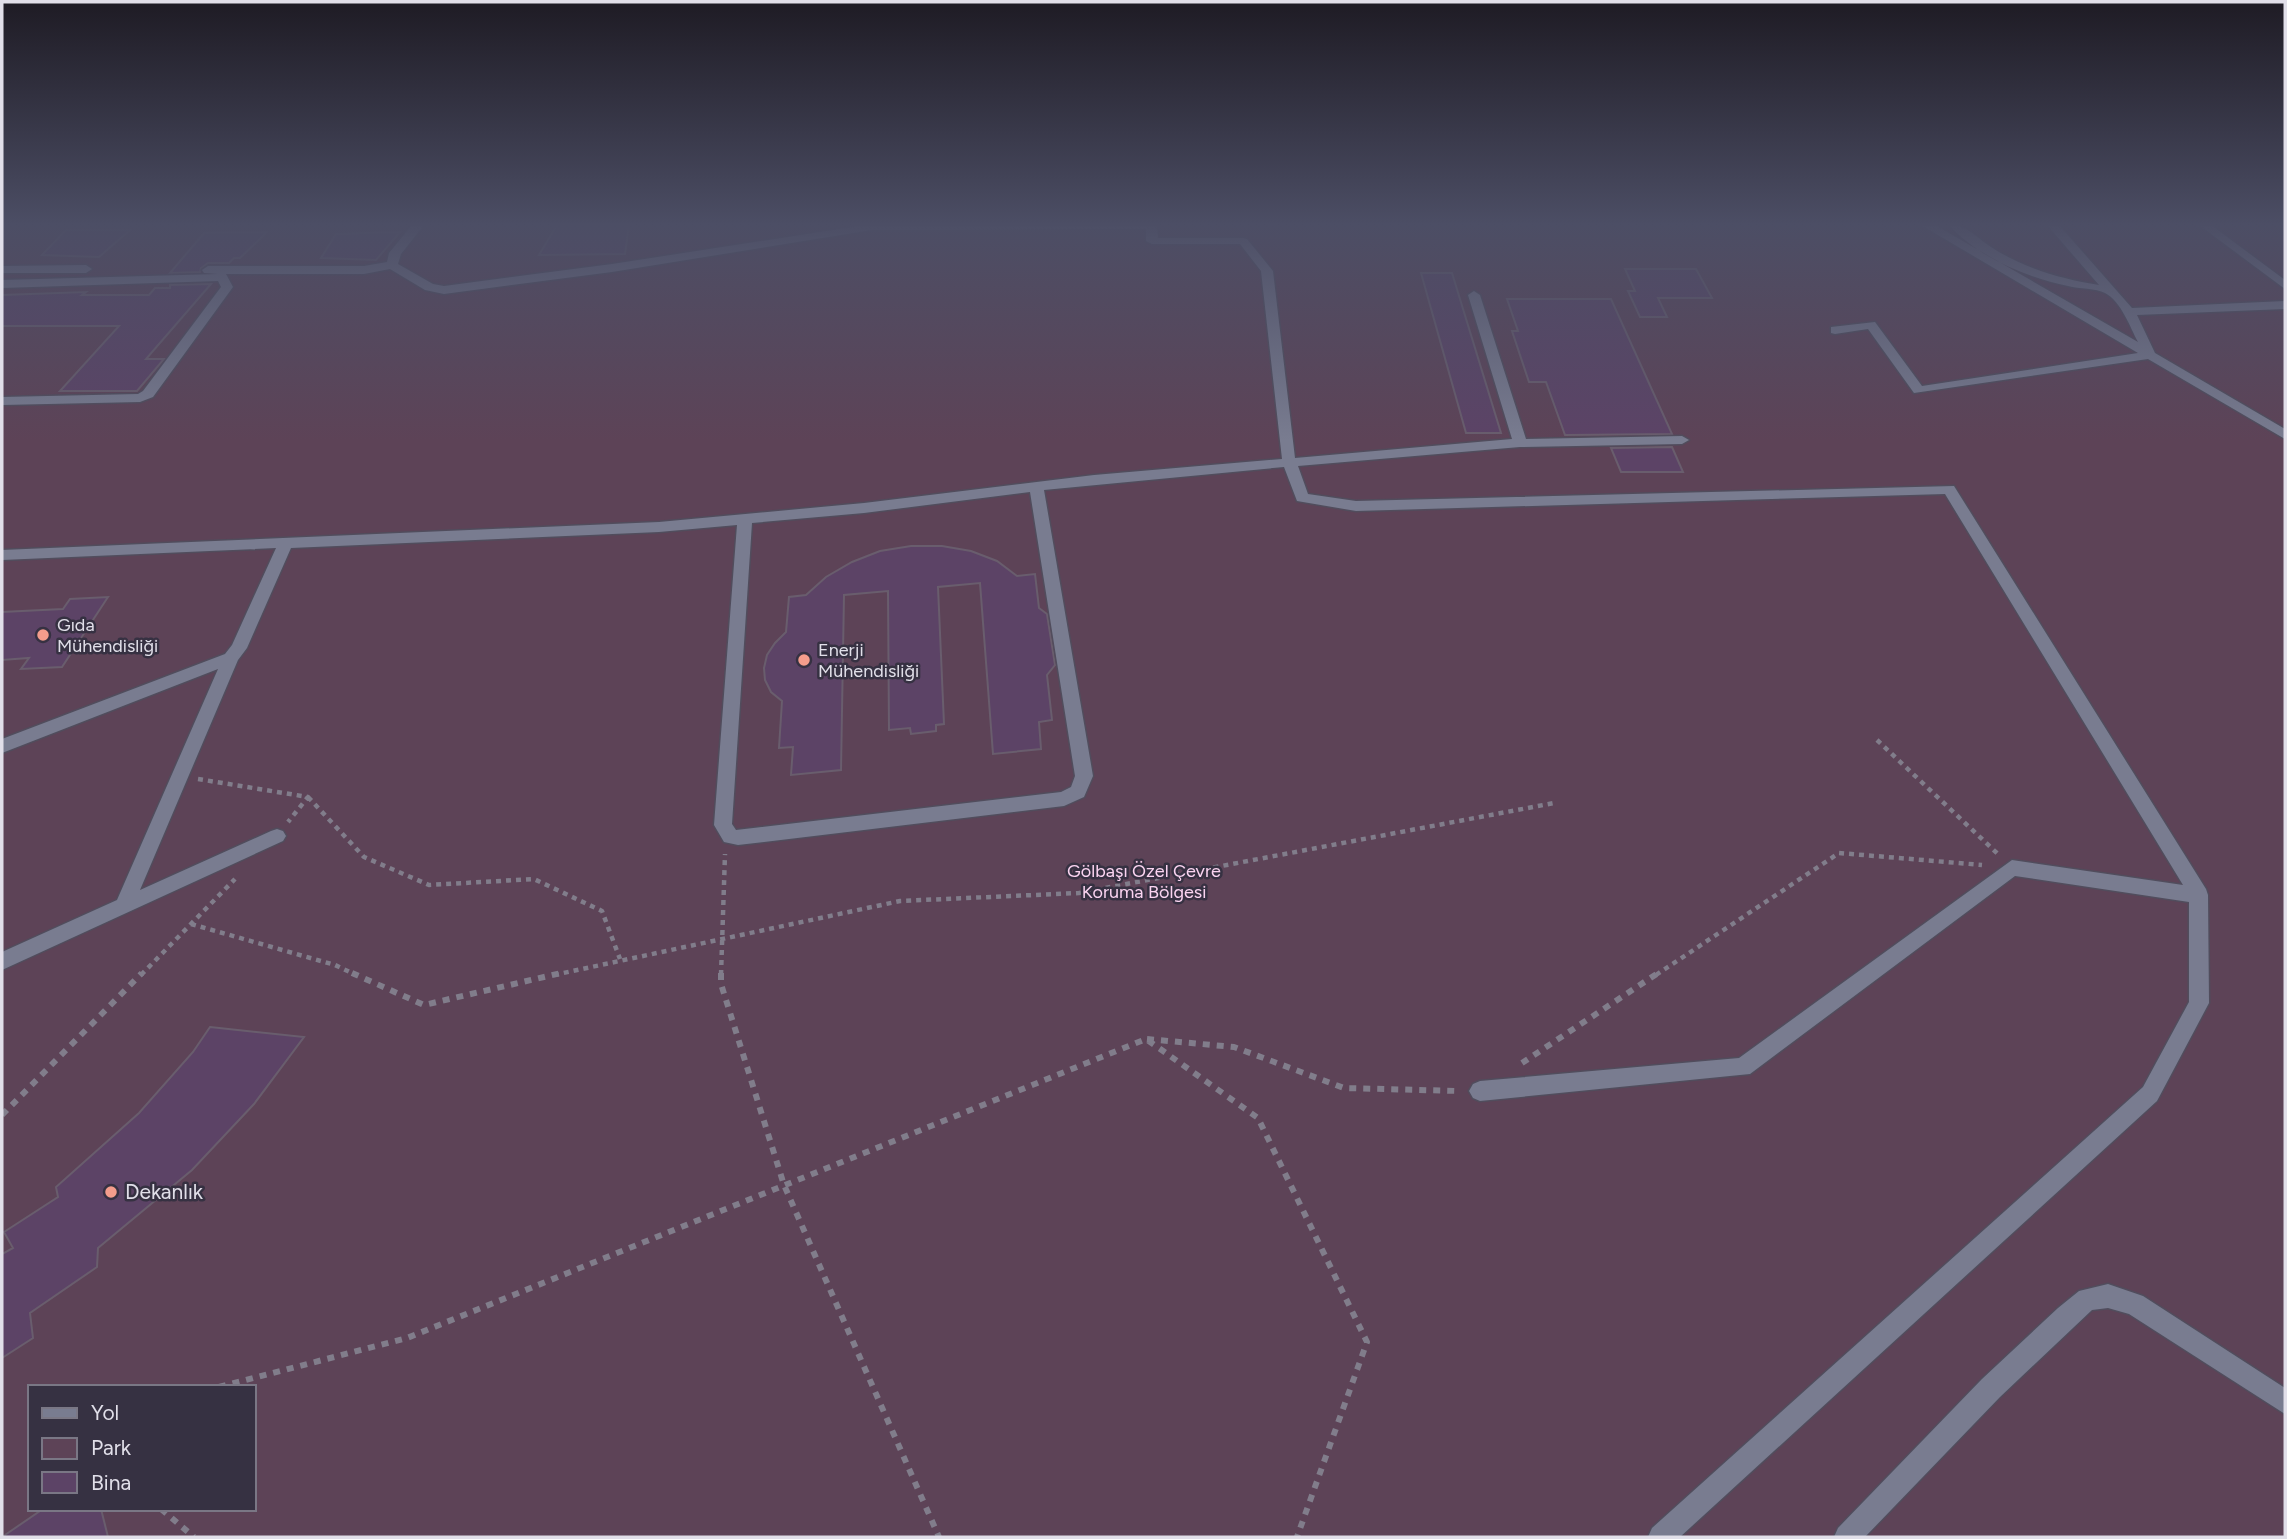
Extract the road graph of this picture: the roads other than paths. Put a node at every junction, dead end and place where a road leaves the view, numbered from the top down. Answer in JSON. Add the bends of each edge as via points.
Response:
{"nodes":[{"id":1,"x":220,"y":297,"type":"edge"},
{"id":2,"x":1270,"y":297,"type":"edge"},
{"id":3,"x":1475,"y":297,"type":"edge"},
{"id":4,"x":2050,"y":297,"type":"edge"},
{"id":5,"x":2115,"y":297,"type":"edge"},
{"id":6,"x":2285,"y":305,"type":"edge"},
{"id":7,"x":2129,"y":312,"type":"junction"},
{"id":8,"x":1835,"y":330,"type":"dead end"},
{"id":9,"x":2150,"y":355,"type":"junction"},
{"id":10,"x":2,"y":401,"type":"edge"},
{"id":11,"x":2284,"y":433,"type":"edge"},
{"id":12,"x":1682,"y":440,"type":"dead end"},
{"id":13,"x":1520,"y":443,"type":"junction"},
{"id":14,"x":1289,"y":462,"type":"junction"},
{"id":15,"x":1036,"y":486,"type":"junction"},
{"id":16,"x":745,"y":519,"type":"junction"},
{"id":17,"x":286,"y":543,"type":"junction"},
{"id":18,"x":2,"y":555,"type":"edge"},
{"id":19,"x":231,"y":658,"type":"junction"},
{"id":20,"x":2,"y":746,"type":"edge"},
{"id":21,"x":277,"y":836,"type":"road end"},
{"id":22,"x":2199,"y":895,"type":"junction"},
{"id":23,"x":124,"y":905,"type":"junction"},
{"id":24,"x":2,"y":961,"type":"edge"},
{"id":25,"x":1479,"y":1091,"type":"road end"},
{"id":26,"x":2285,"y":1402,"type":"edge"},
{"id":27,"x":1661,"y":1537,"type":"edge"},
{"id":28,"x":1847,"y":1537,"type":"edge"}],
"edges":[{"from":1,"to":10,"type":"street","via":[[148,394],[140,398]]},
{"from":2,"to":14,"type":"street"},
{"from":3,"to":13,"type":"street"},
{"from":4,"to":9,"type":"street"},
{"from":5,"to":7,"type":"street"},
{"from":6,"to":7,"type":"street"},
{"from":7,"to":9,"type":"street"},
{"from":8,"to":9,"type":"street","via":[[1871,325],[1919,390]]},
{"from":9,"to":11,"type":"street"},
{"from":12,"to":13,"type":"street"},
{"from":13,"to":14,"type":"street"},
{"from":14,"to":15,"type":"street"},
{"from":14,"to":22,"type":"street","via":[[1302,498],[1356,506],[1949,489]]},
{"from":15,"to":16,"type":"street"},
{"from":15,"to":16,"type":"street","via":[[1084,776],[1078,792],[1063,799],[738,838],[730,837],[723,825]]},
{"from":16,"to":17,"type":"street"},
{"from":17,"to":18,"type":"street"},
{"from":17,"to":19,"type":"street"},
{"from":19,"to":20,"type":"street"},
{"from":19,"to":23,"type":"street"},
{"from":21,"to":23,"type":"street"},
{"from":22,"to":25,"type":"street","via":[[2012,868],[1743,1067]]},
{"from":22,"to":27,"type":"street","via":[[2199,1003],[2150,1094]]},
{"from":23,"to":24,"type":"street"},
{"from":26,"to":28,"type":"street","via":[[2135,1304],[2108,1296],[2087,1299],[1991,1388]]}]}
